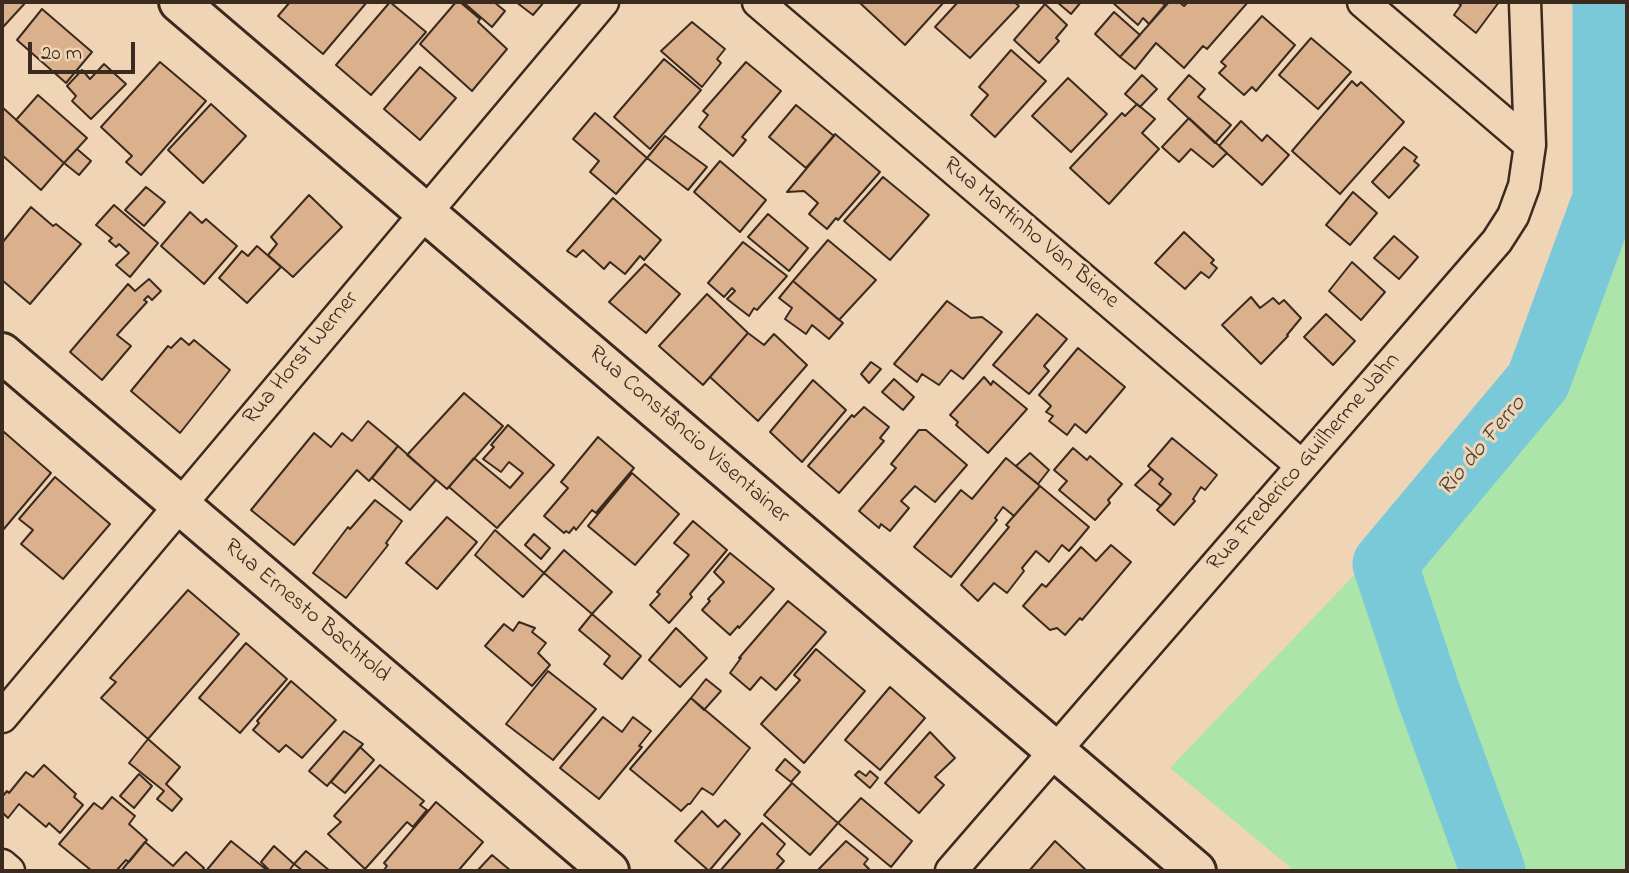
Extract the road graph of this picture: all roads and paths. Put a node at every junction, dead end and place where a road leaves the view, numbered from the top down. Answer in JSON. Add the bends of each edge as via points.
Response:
{"nodes":[{"id":1,"x":179,"y":2,"type":"edge"},
{"id":2,"x":603,"y":2,"type":"edge"},
{"id":3,"x":758,"y":2,"type":"edge"},
{"id":4,"x":1363,"y":2,"type":"edge"},
{"id":5,"x":1525,"y":2,"type":"edge"},
{"id":6,"x":1530,"y":145,"type":"junction"},
{"id":7,"x":426,"y":212,"type":"junction"},
{"id":8,"x":2,"y":353,"type":"edge"},
{"id":9,"x":1302,"y":466,"type":"junction"},
{"id":10,"x":180,"y":505,"type":"junction"},
{"id":11,"x":2,"y":717,"type":"edge"},
{"id":12,"x":1055,"y":751,"type":"junction"},
{"id":13,"x":2,"y":865,"type":"edge"},
{"id":14,"x":9,"y":871,"type":"edge"},
{"id":15,"x":609,"y":871,"type":"edge"},
{"id":16,"x":951,"y":871,"type":"edge"},
{"id":17,"x":1196,"y":871,"type":"edge"}],
"edges":[{"from":1,"to":7,"type":"street","name":"Rua Constâncio Visentainer"},
{"from":2,"to":7,"type":"street","name":"Rua Horst Werner"},
{"from":3,"to":9,"type":"street","name":"Rua Martinho Van Biene"},
{"from":4,"to":6,"type":"street"},
{"from":5,"to":6,"type":"street","name":"Rua Frederico Guilherme Jahn"},
{"from":6,"to":9,"type":"street","name":"Rua Frederico Guilherme Jahn","via":[[1524,186],[1497,241]]},
{"from":7,"to":10,"type":"street","name":"Rua Horst Werner"},
{"from":7,"to":12,"type":"street","name":"Rua Constâncio Visentainer"},
{"from":8,"to":10,"type":"street","name":"Rua Ernesto Bachtold"},
{"from":9,"to":12,"type":"street","name":"Rua Frederico Guilherme Jahn"},
{"from":10,"to":11,"type":"street","name":"Rua Horst Werner"},
{"from":10,"to":15,"type":"street","name":"Rua Ernesto Bachtold"},
{"from":12,"to":16,"type":"street","name":"Rua Frederico Guilherme Jahn"},
{"from":12,"to":17,"type":"street","name":"Rua Constâncio Visentainer"},
{"from":13,"to":14,"type":"street"}]}
